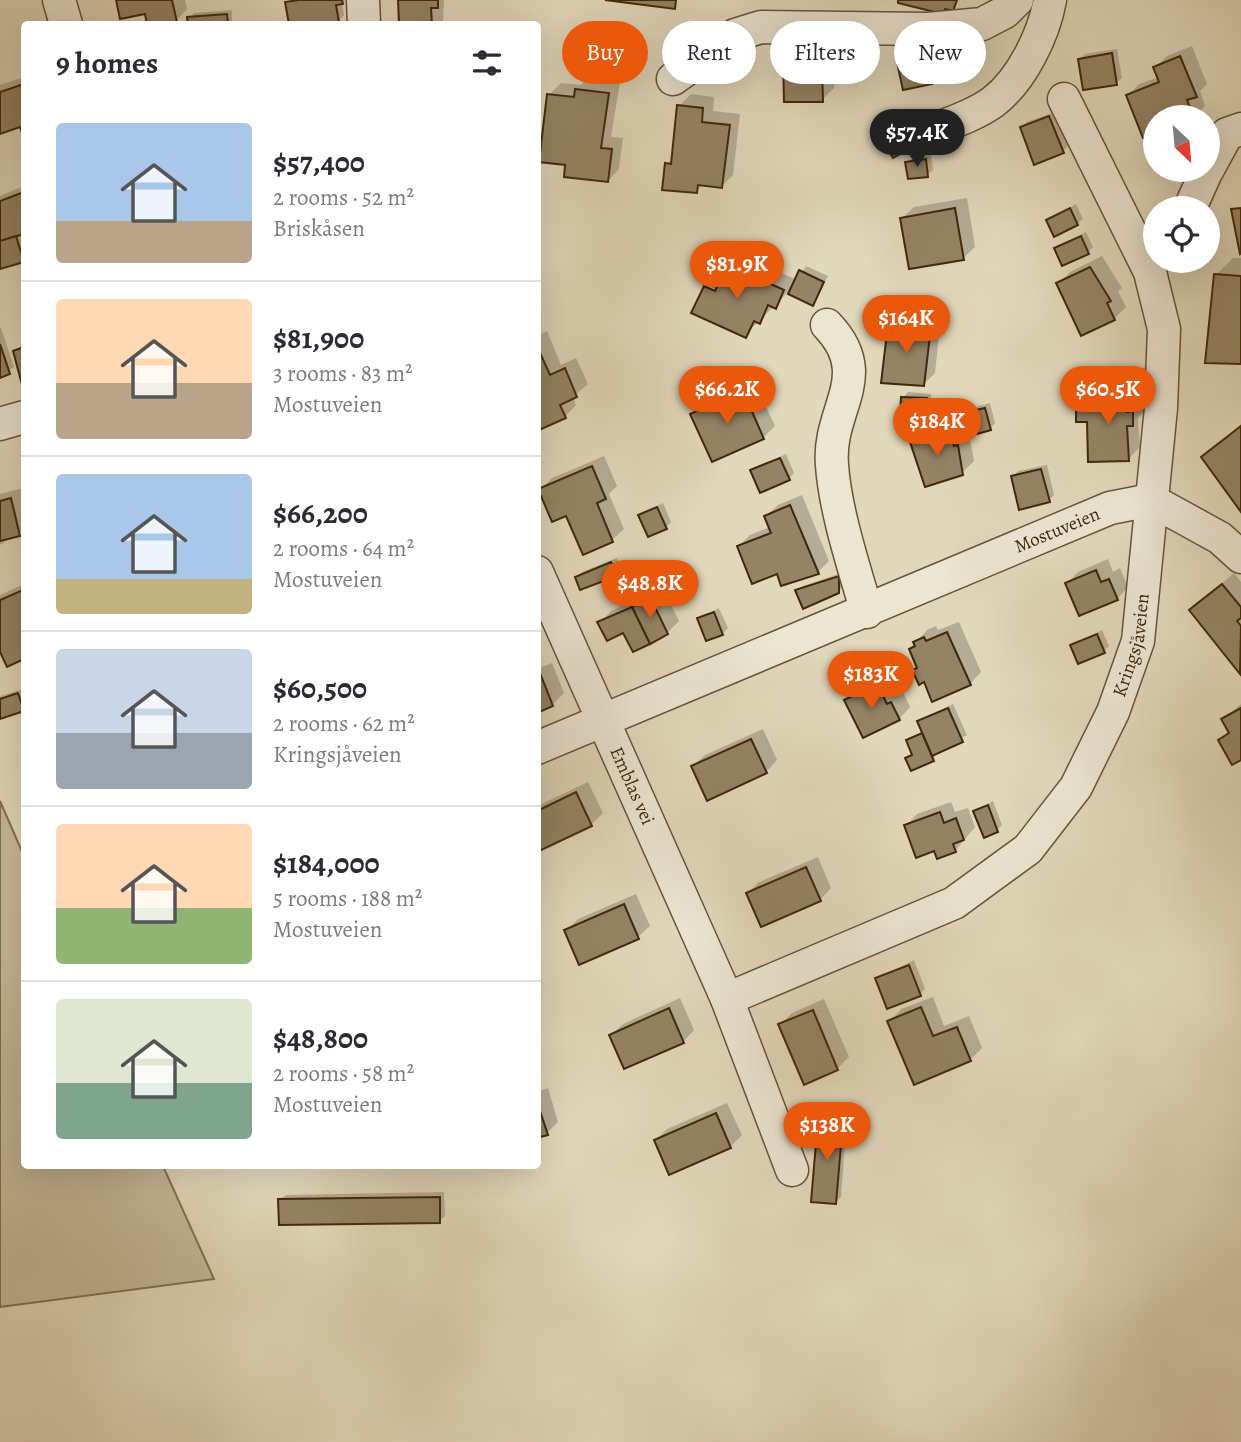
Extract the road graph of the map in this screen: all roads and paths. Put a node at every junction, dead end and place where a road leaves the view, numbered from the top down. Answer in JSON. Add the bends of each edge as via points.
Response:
{"nodes":[{"id":1,"x":59,"y":0,"type":"edge"},
{"id":2,"x":363,"y":0,"type":"edge"},
{"id":3,"x":1017,"y":0,"type":"edge"},
{"id":4,"x":1050,"y":0,"type":"edge"},
{"id":5,"x":65,"y":21,"type":"edge"},
{"id":6,"x":364,"y":21,"type":"edge"},
{"id":7,"x":756,"y":29,"type":"edge"},
{"id":8,"x":1064,"y":99,"type":"dead end"},
{"id":9,"x":1241,"y":128,"type":"edge"},
{"id":10,"x":920,"y":135,"type":"dead end"},
{"id":11,"x":1220,"y":146,"type":"edge"},
{"id":12,"x":1143,"y":246,"type":"edge"},
{"id":13,"x":1155,"y":273,"type":"edge"},
{"id":14,"x":827,"y":325,"type":"dead end"},
{"id":15,"x":21,"y":418,"type":"edge"},
{"id":16,"x":0,"y":424,"type":"edge"},
{"id":17,"x":1151,"y":500,"type":"junction"},
{"id":18,"x":1241,"y":556,"type":"edge"},
{"id":19,"x":541,"y":581,"type":"edge"},
{"id":20,"x":867,"y":612,"type":"junction"},
{"id":21,"x":601,"y":722,"type":"junction"},
{"id":22,"x":541,"y":746,"type":"edge"},
{"id":23,"x":727,"y":999,"type":"junction"},
{"id":24,"x":792,"y":1170,"type":"dead end"}],
"edges":[{"from":1,"to":5,"type":"street"},
{"from":2,"to":6,"type":"street"},
{"from":3,"to":7,"type":"street","via":[[982,24],[928,29]]},
{"from":4,"to":10,"type":"street","via":[[1042,33],[1007,89],[982,109]]},
{"from":8,"to":12,"type":"street","name":"Kringsjåveien"},
{"from":9,"to":11,"type":"street","via":[[1227,134]]},
{"from":13,"to":17,"type":"street","name":"Kringsjåveien","via":[[1164,329]]},
{"from":14,"to":20,"type":"street","via":[[841,339],[850,363],[848,389],[835,427],[832,469]]},
{"from":15,"to":16,"type":"street"},
{"from":17,"to":18,"type":"street","via":[[1220,538]]},
{"from":17,"to":20,"type":"street","name":"Mostuveien","via":[[1110,508]]},
{"from":17,"to":23,"type":"street","name":"Kringsjåveien","via":[[1138,641],[1113,712],[1076,787],[1028,849],[954,904]]},
{"from":19,"to":21,"type":"street","name":"Emblas vei"},
{"from":20,"to":21,"type":"street","name":"Mostuveien"},
{"from":21,"to":22,"type":"street","name":"Mostuveien"},
{"from":21,"to":23,"type":"street","name":"Emblas vei"},
{"from":23,"to":24,"type":"street","name":"Emblas vei"}]}
